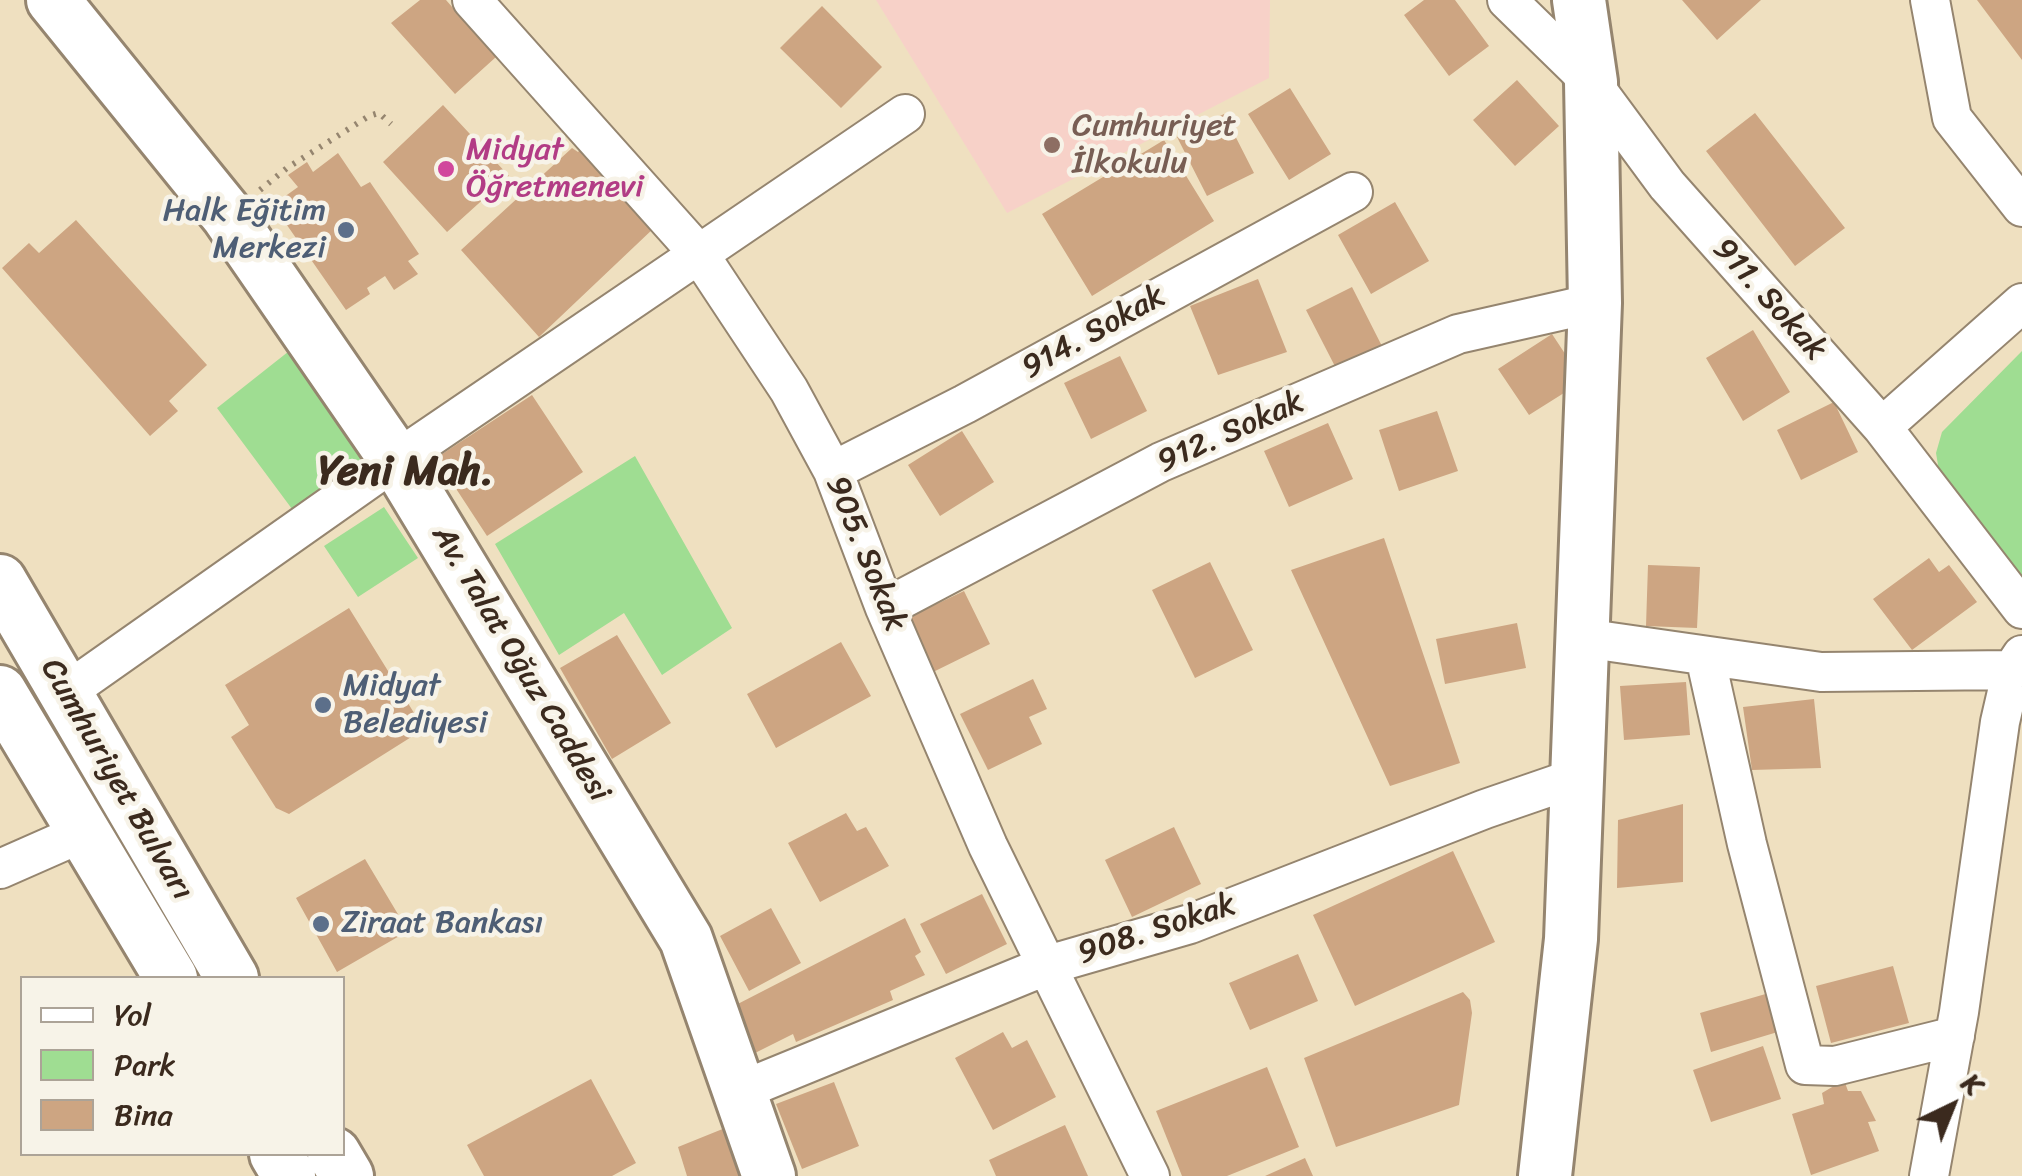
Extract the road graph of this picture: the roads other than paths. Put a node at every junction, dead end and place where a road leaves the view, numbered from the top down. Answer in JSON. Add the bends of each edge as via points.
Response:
{"nodes":[{"id":1,"x":54,"y":0,"type":"edge"},
{"id":2,"x":472,"y":0,"type":"edge"},
{"id":3,"x":1507,"y":0,"type":"edge"},
{"id":4,"x":1579,"y":0,"type":"edge"},
{"id":5,"x":1930,"y":0,"type":"edge"},
{"id":6,"x":1591,"y":82,"type":"junction"},
{"id":7,"x":905,"y":114,"type":"dead end"},
{"id":8,"x":1353,"y":192,"type":"dead end"},
{"id":9,"x":2022,"y":207,"type":"edge"},
{"id":10,"x":699,"y":254,"type":"junction"},
{"id":11,"x":1595,"y":303,"type":"junction"},
{"id":12,"x":2022,"y":303,"type":"edge"},
{"id":13,"x":1882,"y":427,"type":"junction"},
{"id":14,"x":396,"y":460,"type":"junction"},
{"id":15,"x":833,"y":471,"type":"junction"},
{"id":16,"x":0,"y":582,"type":"edge"},
{"id":17,"x":885,"y":608,"type":"junction"},
{"id":18,"x":2022,"y":609,"type":"edge"},
{"id":19,"x":1583,"y":638,"type":"junction"},
{"id":20,"x":1705,"y":656,"type":"junction"},
{"id":21,"x":2017,"y":662,"type":"edge"},
{"id":22,"x":0,"y":692,"type":"edge"},
{"id":23,"x":65,"y":692,"type":"junction"},
{"id":24,"x":1578,"y":777,"type":"junction"},
{"id":25,"x":84,"y":832,"type":"junction"},
{"id":26,"x":0,"y":869,"type":"edge"},
{"id":27,"x":1048,"y":965,"type":"junction"},
{"id":28,"x":170,"y":976,"type":"edge"},
{"id":29,"x":231,"y":976,"type":"edge"},
{"id":30,"x":1955,"y":1036,"type":"junction"},
{"id":31,"x":740,"y":1091,"type":"junction"},
{"id":32,"x":768,"y":1176,"type":"edge"},
{"id":33,"x":1150,"y":1176,"type":"edge"},
{"id":34,"x":1545,"y":1176,"type":"edge"},
{"id":35,"x":1929,"y":1176,"type":"edge"}],
"edges":[{"from":1,"to":14,"type":"street","name":"Av. Talat Oğuz Caddesi","via":[[228,216]]},
{"from":2,"to":10,"type":"street","name":"905. Sokak"},
{"from":3,"to":6,"type":"street","name":"911. Sokak"},
{"from":4,"to":6,"type":"street"},
{"from":5,"to":9,"type":"street","via":[[1952,118]]},
{"from":6,"to":11,"type":"street"},
{"from":6,"to":13,"type":"street","name":"911. Sokak","via":[[1667,185]]},
{"from":7,"to":10,"type":"street"},
{"from":8,"to":15,"type":"street","name":"914. Sokak"},
{"from":10,"to":14,"type":"street"},
{"from":10,"to":15,"type":"street","name":"905. Sokak","via":[[789,390]]},
{"from":11,"to":17,"type":"street","name":"912. Sokak","via":[[1458,334],[1162,462]]},
{"from":11,"to":19,"type":"street"},
{"from":12,"to":13,"type":"street"},
{"from":13,"to":18,"type":"street","name":"911. Sokak"},
{"from":14,"to":23,"type":"street"},
{"from":14,"to":31,"type":"street","name":"Av. Talat Oğuz Caddesi","via":[[686,939]]},
{"from":15,"to":17,"type":"street","name":"905. Sokak"},
{"from":16,"to":23,"type":"street","name":"Cumhuriyet Bulvarı"},
{"from":17,"to":27,"type":"street","name":"905. Sokak","via":[[988,846]]},
{"from":19,"to":20,"type":"street"},
{"from":19,"to":24,"type":"street"},
{"from":20,"to":21,"type":"street","via":[[1820,672]]},
{"from":20,"to":30,"type":"street","via":[[1805,1064],[1835,1066]]},
{"from":21,"to":30,"type":"street","via":[[2000,722]]},
{"from":22,"to":25,"type":"street","name":"Cumhuriyet Bulvarı"},
{"from":23,"to":29,"type":"street","name":"Cumhuriyet Bulvarı"},
{"from":24,"to":27,"type":"street","name":"908. Sokak","via":[[1190,924]]},
{"from":24,"to":34,"type":"street","via":[[1572,940]]},
{"from":25,"to":26,"type":"street"},
{"from":25,"to":28,"type":"street","name":"Cumhuriyet Bulvarı"},
{"from":27,"to":31,"type":"street","name":"908. Sokak"},
{"from":27,"to":33,"type":"street","name":"905. Sokak"},
{"from":30,"to":35,"type":"street"},
{"from":31,"to":32,"type":"street","name":"Av. Talat Oğuz Caddesi"}]}
